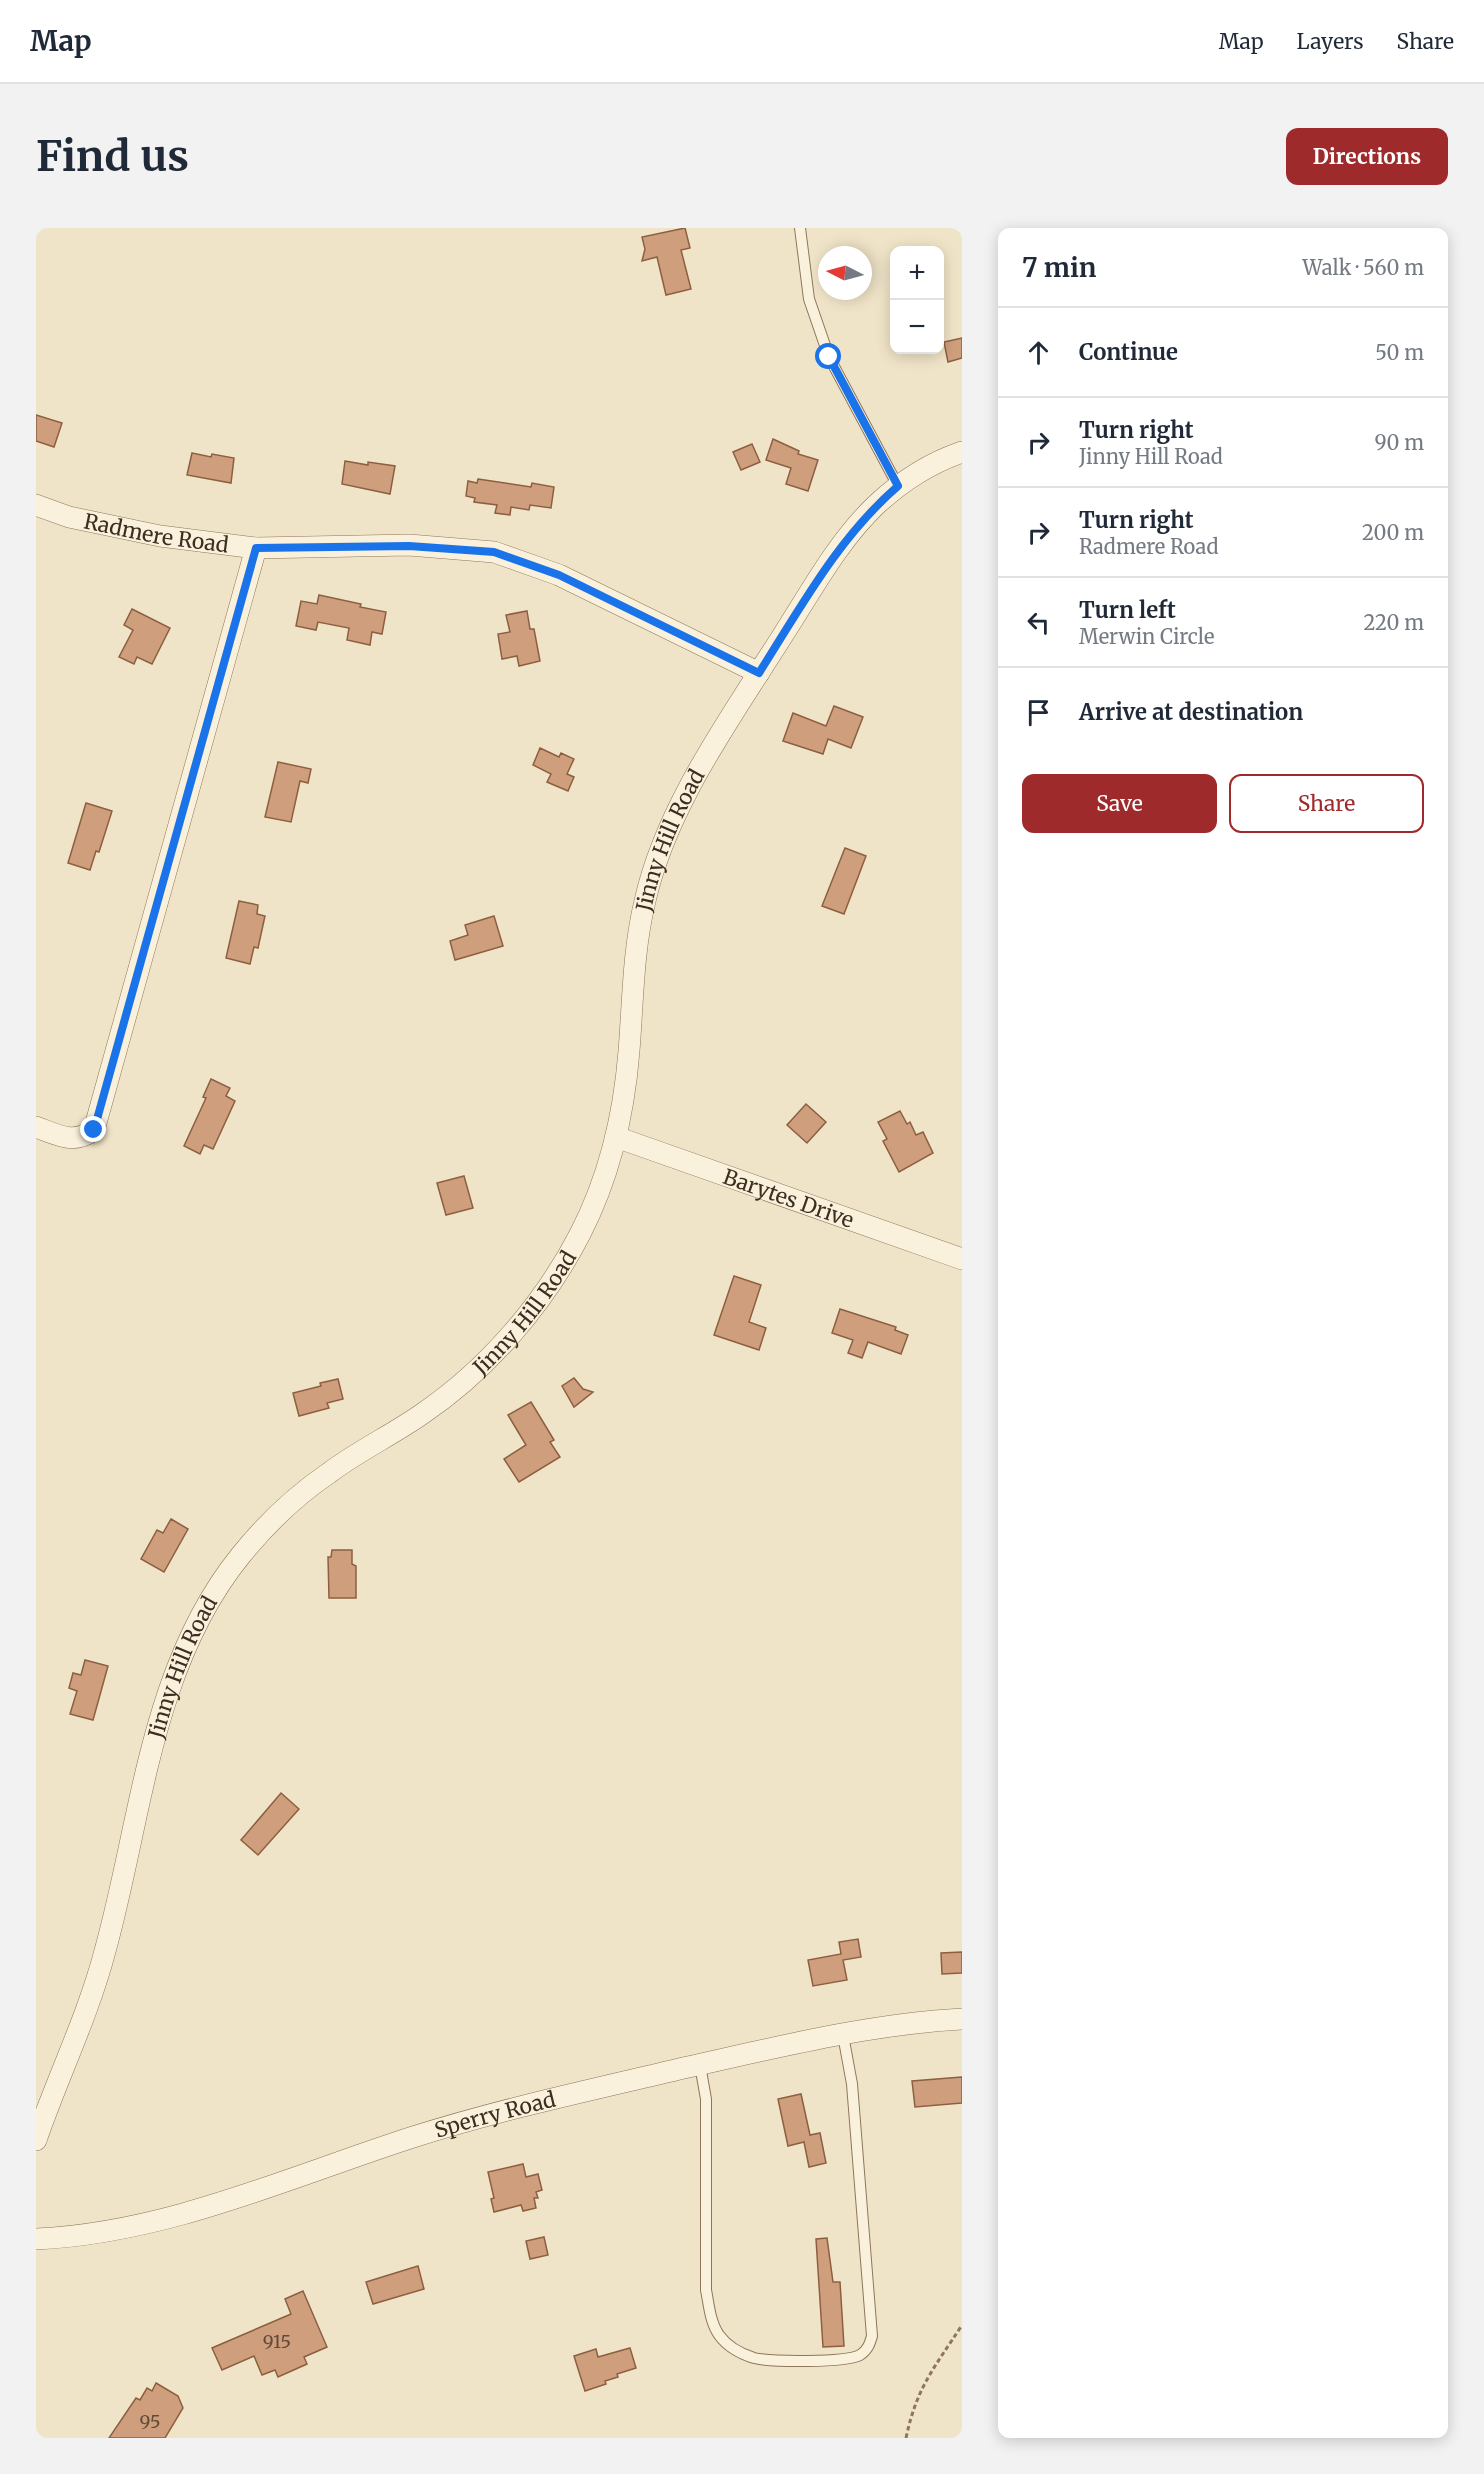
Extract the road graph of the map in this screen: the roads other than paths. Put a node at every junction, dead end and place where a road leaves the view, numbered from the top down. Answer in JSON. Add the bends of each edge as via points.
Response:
{"nodes":[{"id":1,"x":800,"y":228,"type":"edge"},
{"id":2,"x":962,"y":452,"type":"edge"},
{"id":3,"x":898,"y":486,"type":"junction"},
{"id":4,"x":36,"y":505,"type":"edge"},
{"id":5,"x":256,"y":548,"type":"junction"},
{"id":6,"x":759,"y":673,"type":"junction"},
{"id":7,"x":36,"y":1127,"type":"edge"},
{"id":8,"x":616,"y":1137,"type":"junction"},
{"id":9,"x":962,"y":1259,"type":"edge"},
{"id":10,"x":962,"y":2019,"type":"edge"},
{"id":11,"x":843,"y":2035,"type":"junction"},
{"id":12,"x":700,"y":2065,"type":"junction"},
{"id":13,"x":36,"y":2140,"type":"edge"},
{"id":14,"x":36,"y":2239,"type":"edge"}],
"edges":[{"from":1,"to":3,"type":"lane","via":[[809,299],[829,357]]},
{"from":2,"to":3,"type":"street","name":"Jinny Hill Road","via":[[933,464]]},
{"from":3,"to":6,"type":"street","name":"Jinny Hill Road","via":[[837,551]]},
{"from":4,"to":5,"type":"street","name":"Radmere Road","via":[[69,517],[160,536]]},
{"from":5,"to":6,"type":"street","name":"Radmere Road","via":[[409,546],[494,552],[559,575]]},
{"from":5,"to":7,"type":"street","via":[[94,1130],[83,1138],[70,1138]]},
{"from":6,"to":8,"type":"street","name":"Jinny Hill Road","via":[[676,816],[659,852],[645,897],[636,944],[625,1087]]},
{"from":8,"to":9,"type":"street","name":"Barytes Drive"},
{"from":8,"to":13,"type":"street","name":"Jinny Hill Road","via":[[581,1233],[526,1317],[487,1360],[425,1413],[331,1471],[293,1500],[237,1560],[202,1615],[177,1671],[153,1742],[122,1885],[92,1995]]},
{"from":10,"to":11,"type":"street","name":"Sperry Road"},
{"from":11,"to":12,"type":"street","name":"Sperry Road"},
{"from":11,"to":12,"type":"lane","via":[[852,2084],[872,2336],[868,2348],[859,2356],[818,2361],[755,2358],[735,2350],[719,2335],[706,2290],[706,2099]]},
{"from":12,"to":14,"type":"street","name":"Sperry Road","via":[[448,2126],[181,2215],[100,2233]]}]}
